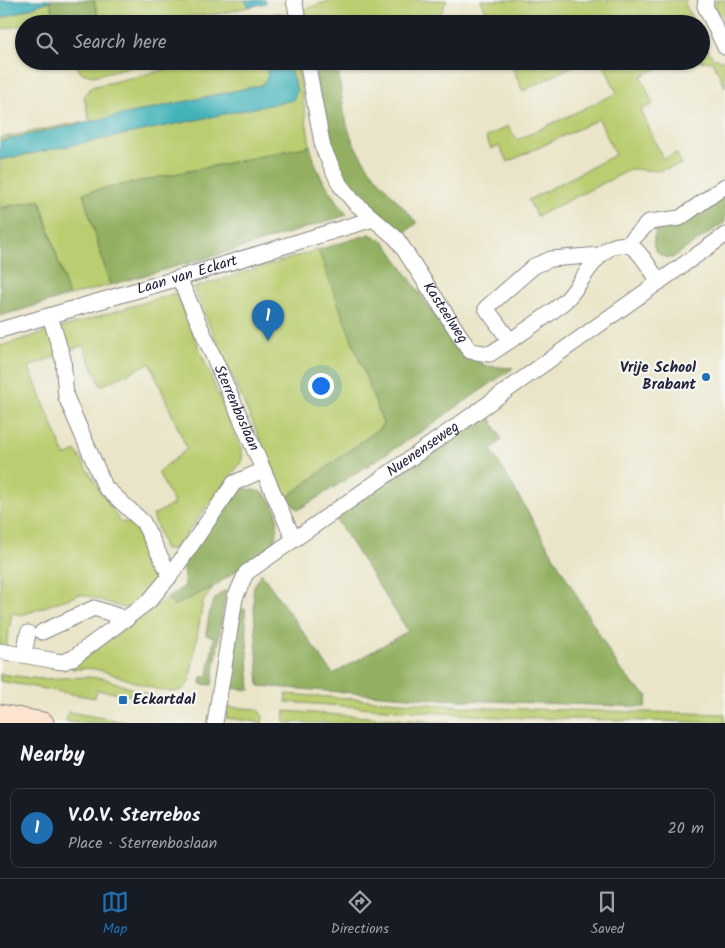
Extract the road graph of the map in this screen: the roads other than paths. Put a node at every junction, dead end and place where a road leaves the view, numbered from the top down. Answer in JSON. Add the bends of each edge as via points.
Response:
{"nodes":[{"id":1,"x":294,"y":0,"type":"edge"},
{"id":2,"x":706,"y":0,"type":"edge"},
{"id":3,"x":297,"y":15,"type":"edge"},
{"id":4,"x":709,"y":15,"type":"edge"},
{"id":5,"x":710,"y":16,"type":"edge"},
{"id":6,"x":725,"y":47,"type":"edge"},
{"id":7,"x":309,"y":70,"type":"edge"},
{"id":8,"x":725,"y":186,"type":"edge"},
{"id":9,"x":373,"y":219,"type":"junction"},
{"id":10,"x":725,"y":235,"type":"edge"},
{"id":11,"x":627,"y":245,"type":"junction"},
{"id":12,"x":600,"y":255,"type":"junction"},
{"id":13,"x":179,"y":278,"type":"junction"},
{"id":14,"x":658,"y":282,"type":"junction"},
{"id":15,"x":50,"y":316,"type":"junction"},
{"id":16,"x":0,"y":330,"type":"edge"},
{"id":17,"x":510,"y":341,"type":"junction"},
{"id":18,"x":263,"y":470,"type":"junction"},
{"id":19,"x":294,"y":540,"type":"junction"},
{"id":20,"x":170,"y":576,"type":"junction"},
{"id":21,"x":127,"y":619,"type":"junction"},
{"id":22,"x":0,"y":651,"type":"edge"},
{"id":23,"x":24,"y":655,"type":"junction"},
{"id":24,"x":0,"y":715,"type":"edge"},
{"id":25,"x":42,"y":723,"type":"edge"},
{"id":26,"x":215,"y":723,"type":"edge"}],
"edges":[{"from":1,"to":3,"type":"street"},
{"from":2,"to":4,"type":"street"},
{"from":5,"to":6,"type":"street"},
{"from":7,"to":9,"type":"street","name":"Kasteelweg","via":[[323,148],[340,185]]},
{"from":8,"to":11,"type":"street","via":[[680,218],[649,222]]},
{"from":9,"to":13,"type":"street","name":"Laan van Eckart"},
{"from":9,"to":17,"type":"street","name":"Kasteelweg","via":[[397,239],[470,352],[490,354]]},
{"from":10,"to":14,"type":"street","name":"Nuenenseweg"},
{"from":11,"to":12,"type":"street","name":"Kasteelweg","via":[[613,246]]},
{"from":11,"to":14,"type":"street","via":[[637,250]]},
{"from":12,"to":17,"type":"street","name":"Kasteelweg","via":[[566,300]]},
{"from":12,"to":17,"type":"street","via":[[551,259],[534,266],[486,308]]},
{"from":13,"to":15,"type":"street","name":"Laan van Eckart"},
{"from":13,"to":18,"type":"street","name":"Sterrenboslaan"},
{"from":14,"to":19,"type":"street","name":"Nuenenseweg"},
{"from":15,"to":16,"type":"street","name":"Laan van Eckart"},
{"from":15,"to":20,"type":"street","via":[[63,359],[66,397],[105,487],[143,522]]},
{"from":18,"to":19,"type":"street","name":"Sterrenboslaan"},
{"from":18,"to":20,"type":"street","via":[[234,483]]},
{"from":19,"to":26,"type":"street","name":"Nuenenseweg","via":[[246,573],[235,598]]},
{"from":20,"to":21,"type":"street","via":[[149,602]]},
{"from":21,"to":23,"type":"street","via":[[64,662]]},
{"from":21,"to":23,"type":"street","via":[[94,608],[35,632]]},
{"from":22,"to":23,"type":"street"},
{"from":24,"to":25,"type":"main road"}]}
